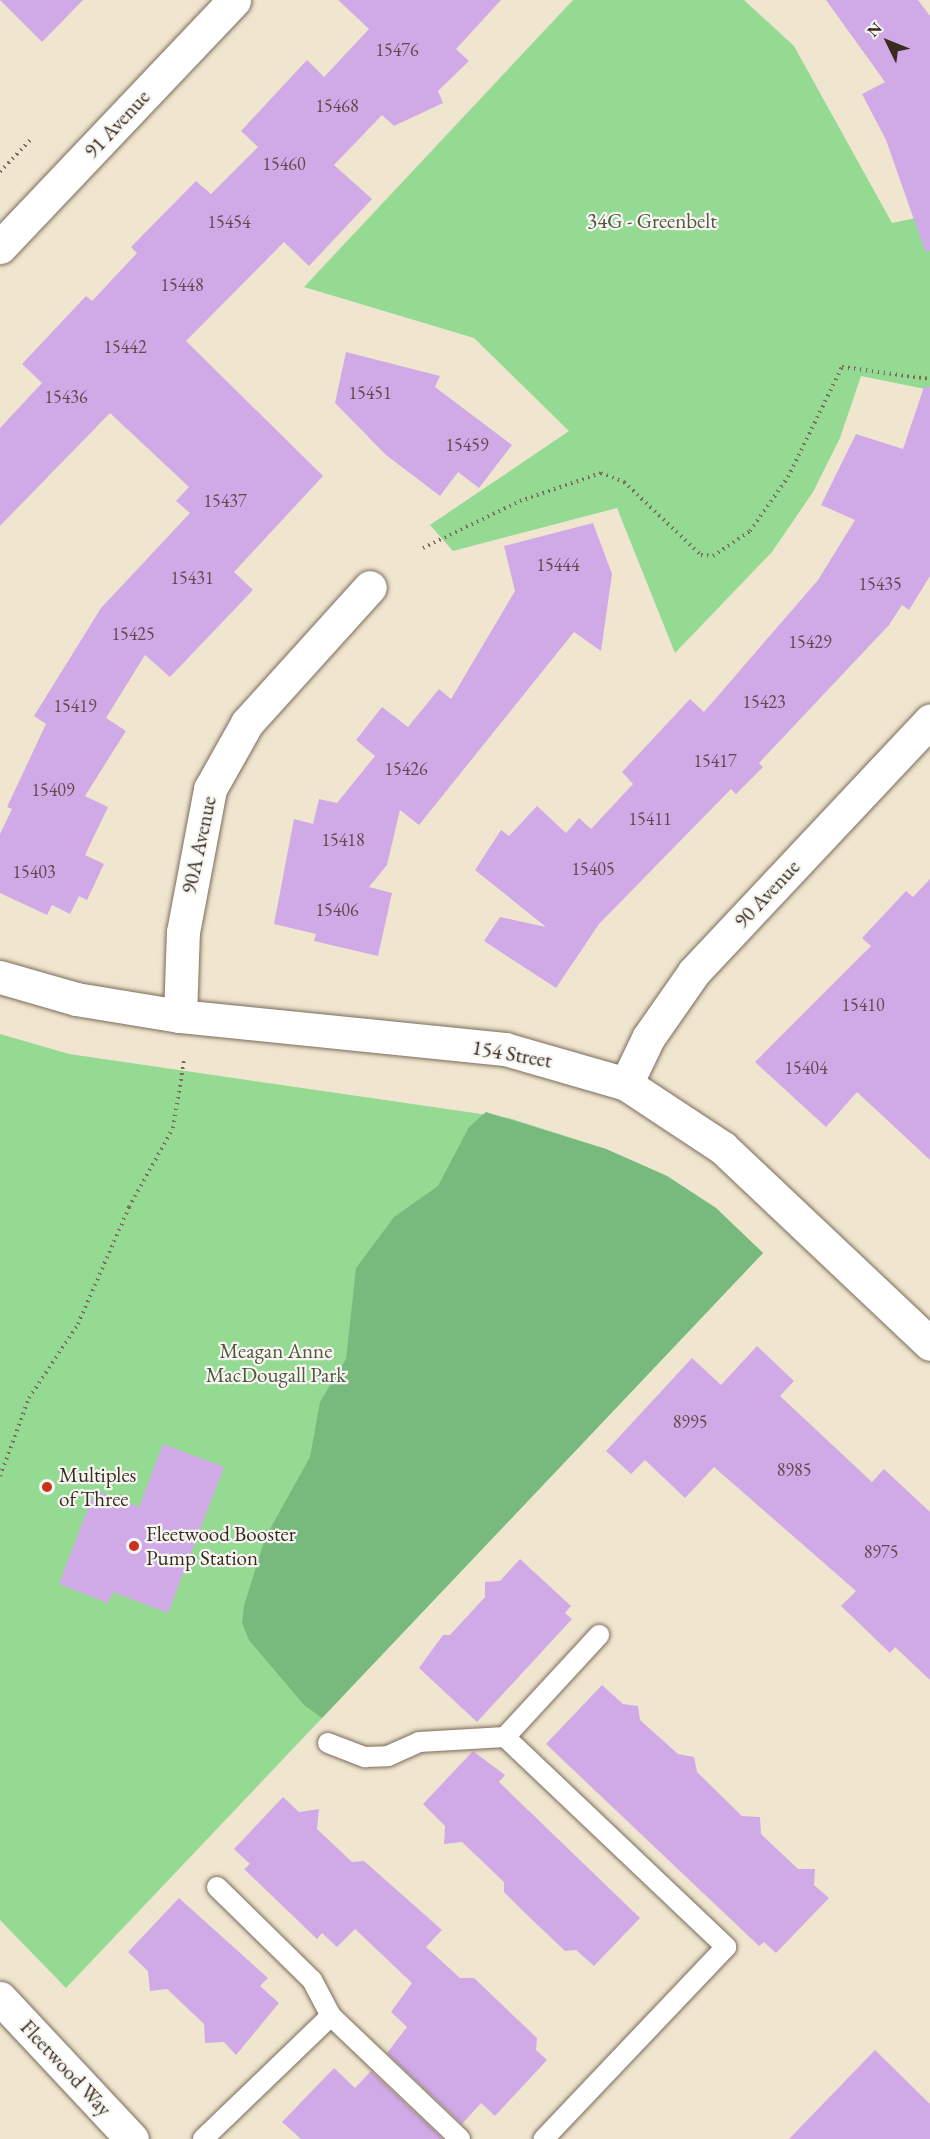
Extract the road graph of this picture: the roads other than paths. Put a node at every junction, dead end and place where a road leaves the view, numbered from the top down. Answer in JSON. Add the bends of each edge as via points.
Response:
{"nodes":[{"id":1,"x":234,"y":0,"type":"edge"},
{"id":2,"x":0,"y":247,"type":"edge"},
{"id":3,"x":370,"y":587,"type":"dead end"},
{"id":4,"x":930,"y":721,"type":"edge"},
{"id":5,"x":0,"y":977,"type":"edge"},
{"id":6,"x":180,"y":1016,"type":"junction"},
{"id":7,"x":626,"y":1084,"type":"junction"},
{"id":8,"x":930,"y":1344,"type":"edge"},
{"id":9,"x":599,"y":1635,"type":"dead end"},
{"id":10,"x":506,"y":1737,"type":"junction"},
{"id":11,"x":328,"y":1743,"type":"dead end"},
{"id":12,"x":217,"y":1887,"type":"dead end"},
{"id":13,"x":2,"y":2005,"type":"edge"},
{"id":14,"x":331,"y":2016,"type":"junction"},
{"id":15,"x":132,"y":2139,"type":"edge"},
{"id":16,"x":203,"y":2139,"type":"edge"},
{"id":17,"x":460,"y":2139,"type":"edge"},
{"id":18,"x":544,"y":2139,"type":"edge"}],
"edges":[{"from":1,"to":2,"type":"street","name":"91 Avenue"},
{"from":3,"to":6,"type":"street","name":"90A Avenue","via":[[247,723],[210,789],[195,845],[183,932]]},
{"from":4,"to":7,"type":"street","name":"90 Avenue","via":[[694,972],[648,1038]]},
{"from":5,"to":6,"type":"street","name":"154 Street","via":[[76,999]]},
{"from":6,"to":7,"type":"street","name":"154 Street","via":[[505,1049]]},
{"from":7,"to":8,"type":"street","name":"154 Street","via":[[723,1148]]},
{"from":9,"to":10,"type":"lane"},
{"from":10,"to":11,"type":"lane","via":[[418,1742],[388,1756],[365,1757]]},
{"from":10,"to":18,"type":"lane","via":[[726,1947]]},
{"from":12,"to":14,"type":"lane","via":[[312,1980]]},
{"from":13,"to":15,"type":"street","name":"Fleetwood Way"},
{"from":14,"to":16,"type":"lane"},
{"from":14,"to":17,"type":"lane"}]}
